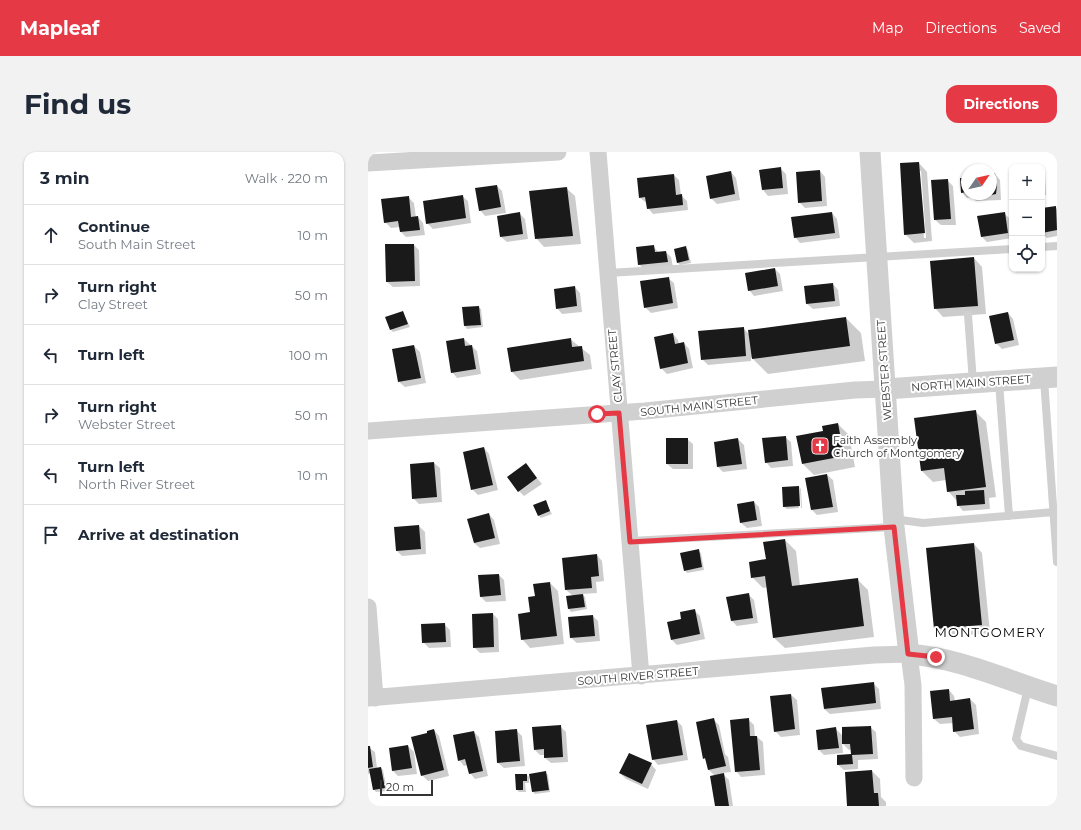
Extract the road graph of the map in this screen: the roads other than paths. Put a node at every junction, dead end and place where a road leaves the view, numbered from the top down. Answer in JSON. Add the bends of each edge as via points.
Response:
{"nodes":[{"id":1,"x":558,"y":152,"type":"edge"},
{"id":2,"x":598,"y":152,"type":"edge"},
{"id":3,"x":870,"y":152,"type":"edge"},
{"id":4,"x":458,"y":155,"type":"edge"},
{"id":5,"x":368,"y":163,"type":"edge"},
{"id":6,"x":1057,"y":246,"type":"edge"},
{"id":7,"x":1045,"y":247,"type":"edge"},
{"id":8,"x":1009,"y":249,"type":"edge"},
{"id":9,"x":877,"y":258,"type":"junction"},
{"id":10,"x":608,"y":273,"type":"junction"},
{"id":11,"x":968,"y":315,"type":"dead end"},
{"id":12,"x":1051,"y":378,"type":"edge"},
{"id":13,"x":999,"y":381,"type":"junction"},
{"id":14,"x":974,"y":382,"type":"junction"},
{"id":15,"x":886,"y":389,"type":"junction"},
{"id":16,"x":619,"y":413,"type":"junction"},
{"id":17,"x":368,"y":431,"type":"edge"},
{"id":18,"x":1009,"y":516,"type":"junction"},
{"id":19,"x":1055,"y":516,"type":"edge"},
{"id":20,"x":894,"y":523,"type":"junction"},
{"id":21,"x":630,"y":542,"type":"junction"},
{"id":22,"x":1057,"y":562,"type":"edge"},
{"id":23,"x":368,"y":607,"type":"edge"},
{"id":24,"x":908,"y":654,"type":"junction"},
{"id":25,"x":641,"y":676,"type":"junction"},
{"id":26,"x":1028,"y":687,"type":"junction"},
{"id":27,"x":1057,"y":696,"type":"edge"},
{"id":28,"x":371,"y":698,"type":"edge"},
{"id":29,"x":1057,"y":756,"type":"edge"},
{"id":30,"x":914,"y":778,"type":"dead end"}],
"edges":[{"from":1,"to":4,"type":"street"},
{"from":2,"to":10,"type":"street","name":"CLAY STREET"},
{"from":3,"to":9,"type":"street","name":"WEBSTER STREET"},
{"from":4,"to":5,"type":"street"},
{"from":6,"to":7,"type":"lane"},
{"from":8,"to":9,"type":"lane"},
{"from":9,"to":10,"type":"lane","via":[[853,257]]},
{"from":9,"to":15,"type":"street","name":"WEBSTER STREET"},
{"from":10,"to":16,"type":"street","name":"CLAY STREET"},
{"from":11,"to":14,"type":"lane"},
{"from":12,"to":13,"type":"street","name":"NORTH MAIN STREET"},
{"from":12,"to":19,"type":"lane"},
{"from":13,"to":14,"type":"street","name":"NORTH MAIN STREET"},
{"from":13,"to":18,"type":"lane"},
{"from":14,"to":15,"type":"street","name":"NORTH MAIN STREET"},
{"from":15,"to":16,"type":"street","name":"SOUTH MAIN STREET"},
{"from":15,"to":20,"type":"street","name":"WEBSTER STREET"},
{"from":16,"to":17,"type":"street","name":"SOUTH MAIN STREET"},
{"from":16,"to":21,"type":"street","name":"CLAY STREET"},
{"from":18,"to":19,"type":"lane"},
{"from":18,"to":20,"type":"lane"},
{"from":19,"to":22,"type":"lane"},
{"from":20,"to":21,"type":"lane"},
{"from":20,"to":24,"type":"street","name":"WEBSTER STREET"},
{"from":21,"to":25,"type":"street","name":"CLAY STREET"},
{"from":23,"to":28,"type":"street"},
{"from":24,"to":25,"type":"street","name":"SOUTH RIVER STREET"},
{"from":24,"to":26,"type":"street","via":[[929,655],[957,662]]},
{"from":24,"to":30,"type":"street","name":"WEBSTER STREET","via":[[913,685]]},
{"from":25,"to":28,"type":"street","name":"SOUTH RIVER STREET"},
{"from":26,"to":27,"type":"street"},
{"from":26,"to":29,"type":"lane","via":[[1016,738],[1021,746]]}]}
